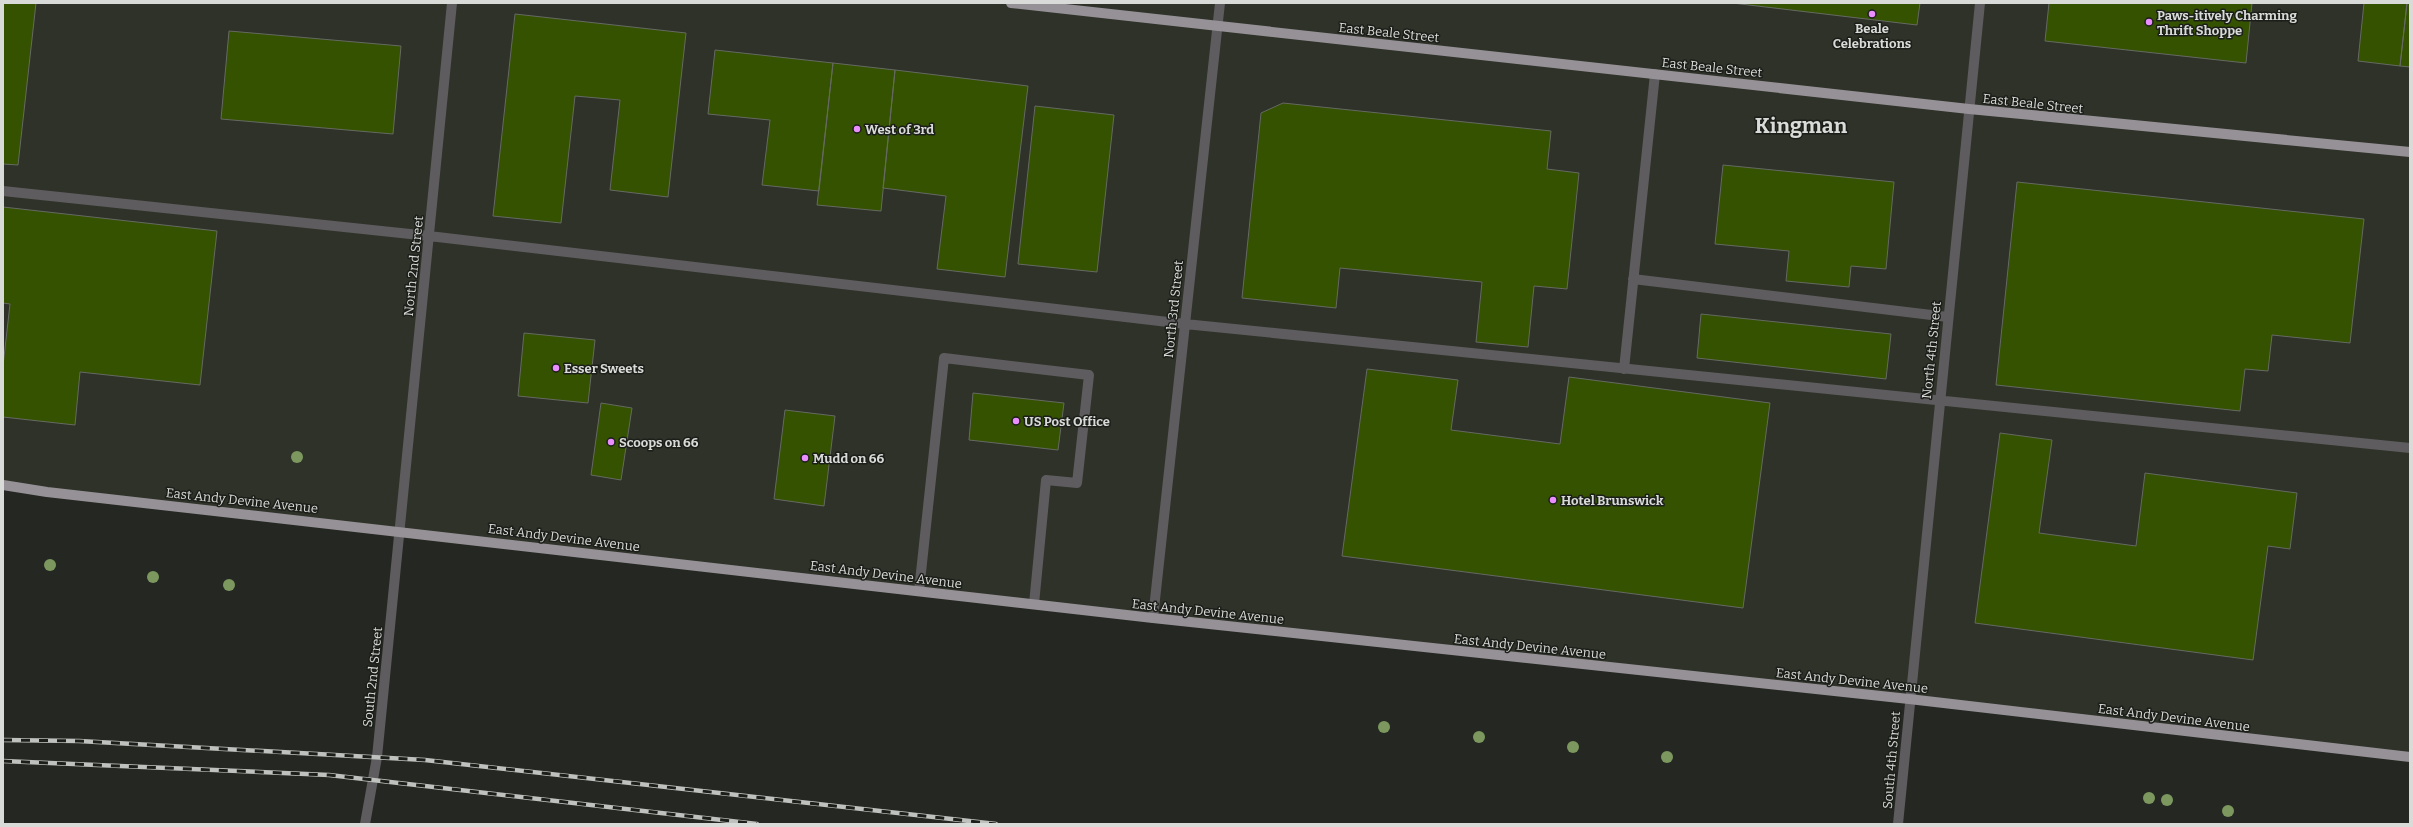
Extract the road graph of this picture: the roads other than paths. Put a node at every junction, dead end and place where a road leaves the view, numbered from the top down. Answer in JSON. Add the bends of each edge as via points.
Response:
{"nodes":[{"id":1,"x":452,"y":3,"type":"edge"},
{"id":2,"x":1015,"y":3,"type":"edge"},
{"id":3,"x":1220,"y":3,"type":"edge"},
{"id":4,"x":1980,"y":3,"type":"edge"},
{"id":5,"x":1217,"y":26,"type":"junction"},
{"id":6,"x":1655,"y":74,"type":"junction"},
{"id":7,"x":1969,"y":109,"type":"junction"},
{"id":8,"x":2410,"y":152,"type":"edge"},
{"id":9,"x":3,"y":191,"type":"edge"},
{"id":10,"x":429,"y":236,"type":"junction"},
{"id":11,"x":1634,"y":279,"type":"junction"},
{"id":12,"x":1948,"y":317,"type":"junction"},
{"id":13,"x":1185,"y":324,"type":"junction"},
{"id":14,"x":1624,"y":369,"type":"junction"},
{"id":15,"x":1939,"y":400,"type":"junction"},
{"id":16,"x":2410,"y":448,"type":"edge"},
{"id":17,"x":3,"y":485,"type":"edge"},
{"id":18,"x":400,"y":532,"type":"junction"},
{"id":19,"x":919,"y":591,"type":"junction"},
{"id":20,"x":1034,"y":604,"type":"junction"},
{"id":21,"x":1153,"y":618,"type":"junction"},
{"id":22,"x":1909,"y":699,"type":"junction"},
{"id":23,"x":2410,"y":757,"type":"edge"},
{"id":24,"x":365,"y":824,"type":"edge"},
{"id":25,"x":1898,"y":824,"type":"edge"}],
"edges":[{"from":1,"to":10,"type":"street","name":"North 2nd Street"},
{"from":2,"to":5,"type":"main road","name":"East Beale Street"},
{"from":3,"to":5,"type":"street","name":"North 3rd Street"},
{"from":4,"to":7,"type":"street","name":"North 4th Street"},
{"from":5,"to":6,"type":"main road","name":"East Beale Street"},
{"from":5,"to":13,"type":"street","name":"North 3rd Street"},
{"from":6,"to":7,"type":"main road","name":"East Beale Street"},
{"from":6,"to":11,"type":"street"},
{"from":7,"to":8,"type":"main road","name":"East Beale Street"},
{"from":7,"to":12,"type":"street","name":"North 4th Street"},
{"from":9,"to":10,"type":"street"},
{"from":10,"to":13,"type":"street"},
{"from":10,"to":18,"type":"street","name":"North 2nd Street"},
{"from":11,"to":12,"type":"street"},
{"from":11,"to":14,"type":"street"},
{"from":12,"to":15,"type":"street","name":"North 4th Street"},
{"from":13,"to":14,"type":"street"},
{"from":13,"to":21,"type":"street","name":"North 3rd Street"},
{"from":14,"to":15,"type":"street"},
{"from":15,"to":16,"type":"street"},
{"from":15,"to":22,"type":"street","name":"North 4th Street"},
{"from":17,"to":18,"type":"main road","name":"East Andy Devine Avenue"},
{"from":18,"to":19,"type":"main road","name":"East Andy Devine Avenue"},
{"from":18,"to":24,"type":"street","name":"South 2nd Street","via":[[377,757]]},
{"from":19,"to":20,"type":"main road","name":"East Andy Devine Avenue"},
{"from":19,"to":20,"type":"street","via":[[944,358],[1089,374],[1077,482],[1046,480]]},
{"from":20,"to":21,"type":"main road","name":"East Andy Devine Avenue"},
{"from":21,"to":22,"type":"main road","name":"East Andy Devine Avenue"},
{"from":22,"to":23,"type":"main road","name":"East Andy Devine Avenue"},
{"from":22,"to":25,"type":"street","name":"South 4th Street"}]}
